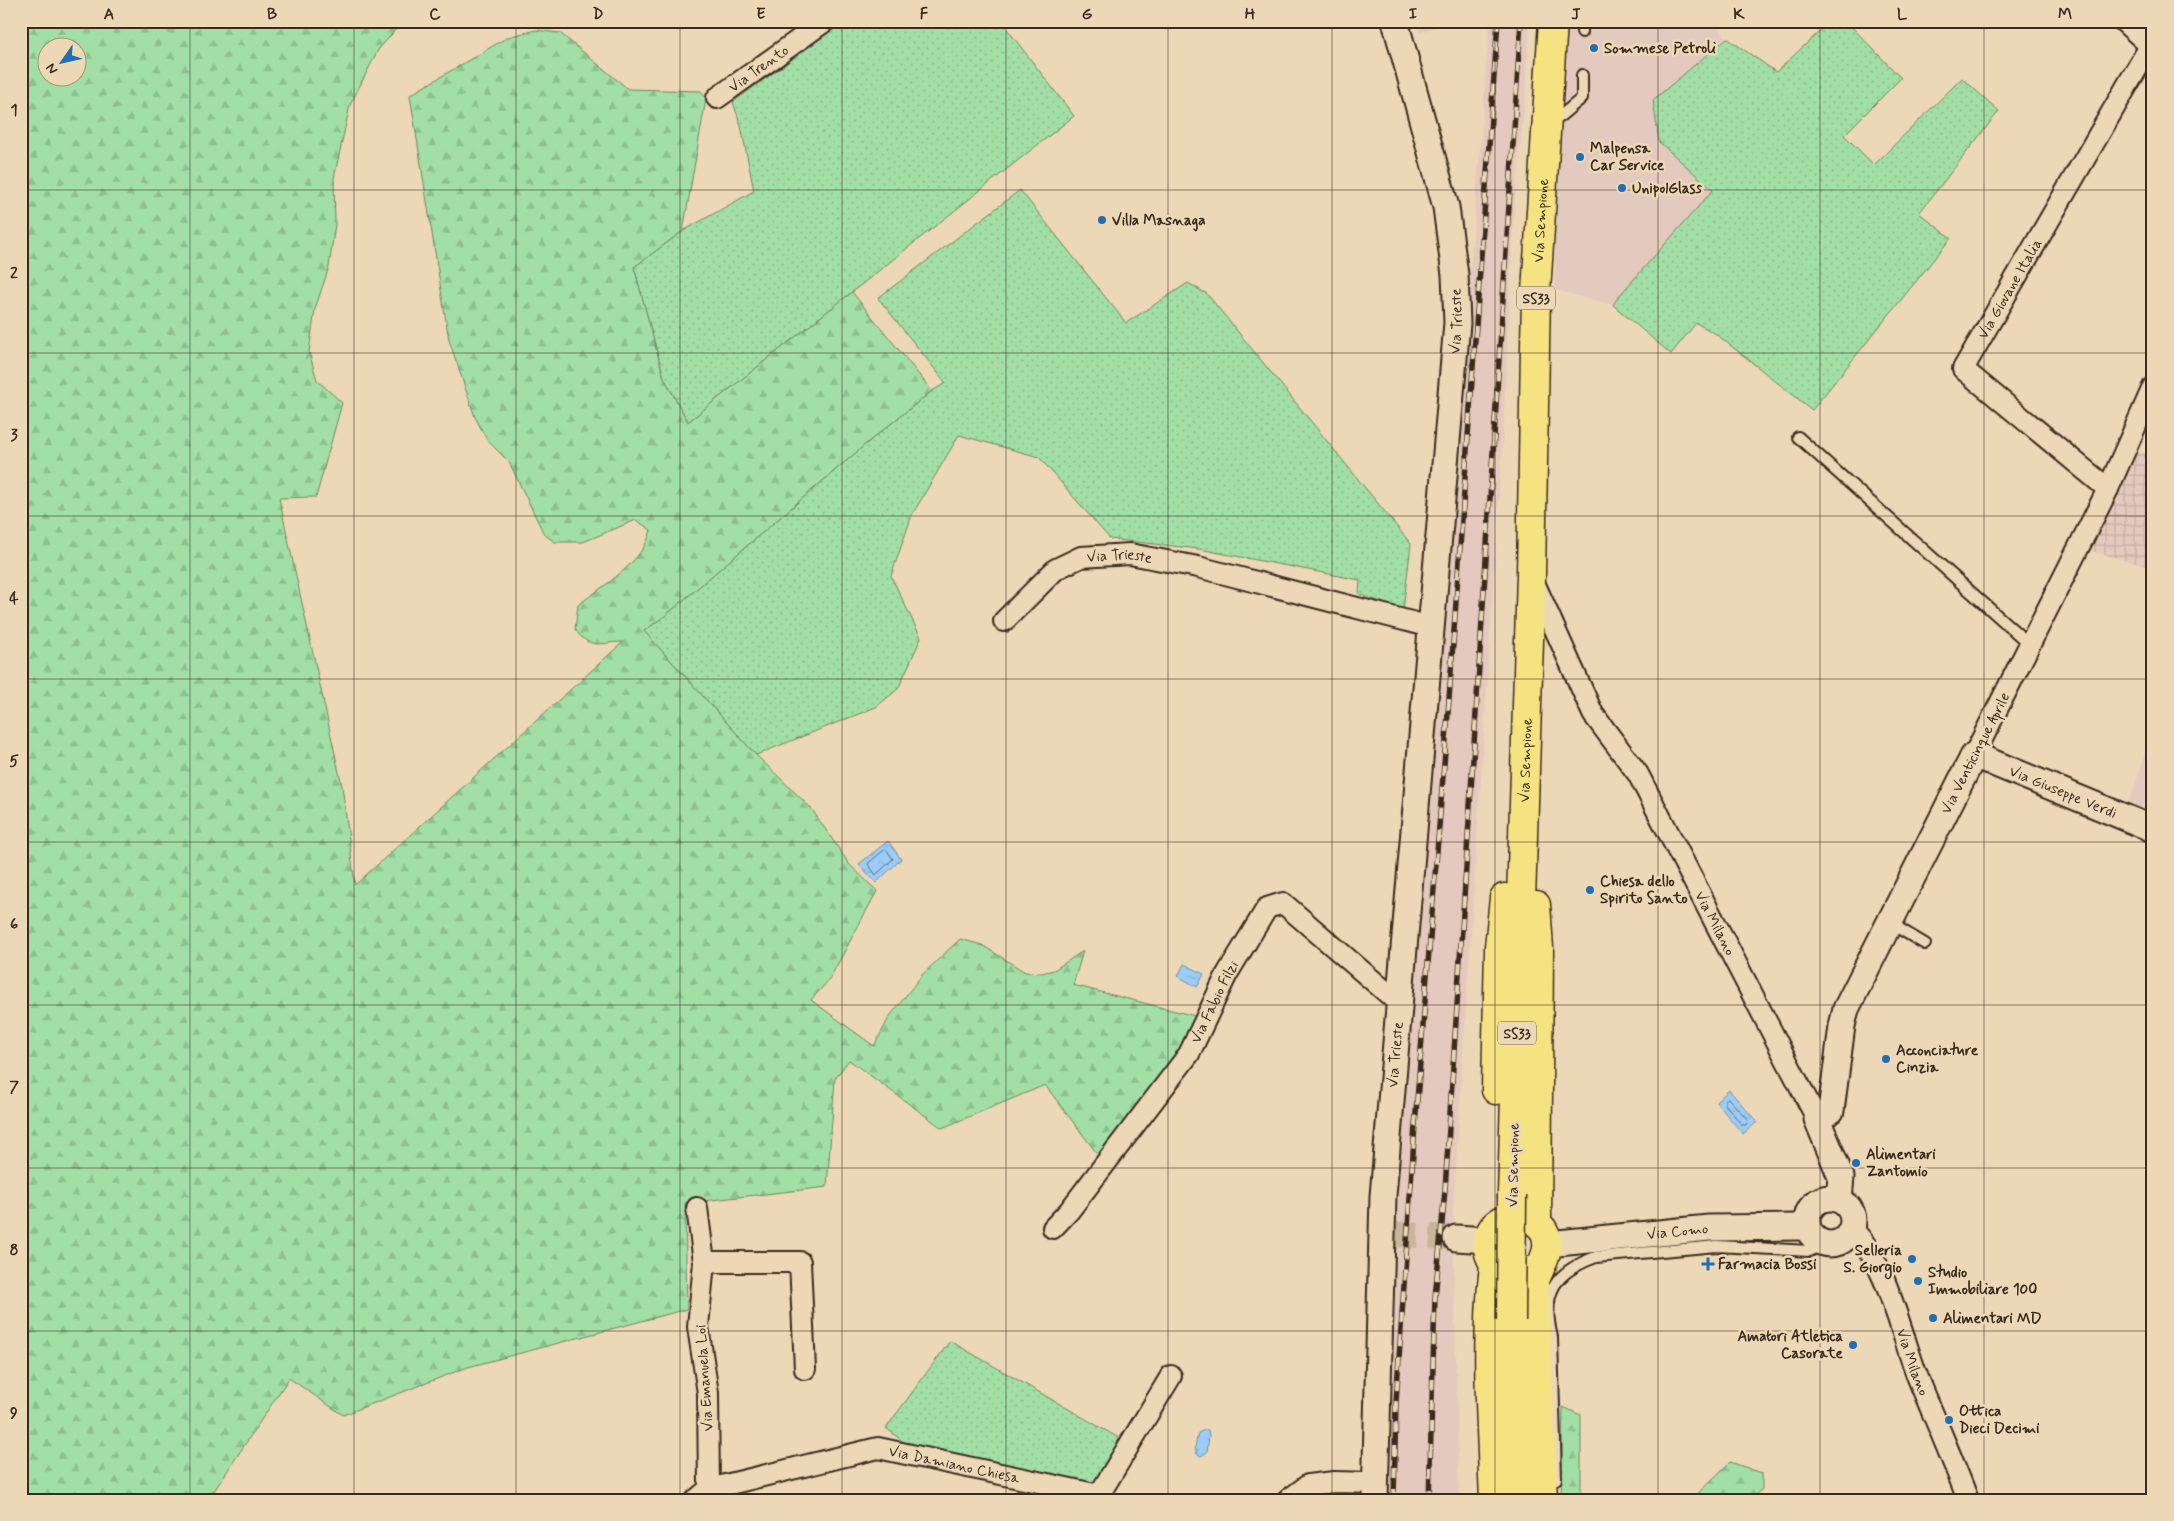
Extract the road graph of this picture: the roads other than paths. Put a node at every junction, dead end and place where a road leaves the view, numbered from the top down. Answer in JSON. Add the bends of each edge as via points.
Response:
{"nodes":[{"id":1,"x":825,"y":21,"type":"edge"},
{"id":2,"x":1395,"y":21,"type":"edge"},
{"id":3,"x":1553,"y":21,"type":"edge"},
{"id":4,"x":2123,"y":21,"type":"edge"},
{"id":5,"x":2151,"y":47,"type":"edge"},
{"id":6,"x":1582,"y":74,"type":"dead end"},
{"id":7,"x":717,"y":98,"type":"dead end"},
{"id":8,"x":1545,"y":129,"type":"junction"},
{"id":9,"x":2153,"y":387,"type":"edge"},
{"id":10,"x":1798,"y":438,"type":"dead end"},
{"id":11,"x":2108,"y":489,"type":"junction"},
{"id":12,"x":1531,"y":575,"type":"junction"},
{"id":13,"x":1004,"y":621,"type":"dead end"},
{"id":14,"x":1432,"y":627,"type":"junction"},
{"id":15,"x":2029,"y":644,"type":"junction"},
{"id":16,"x":1974,"y":755,"type":"junction"},
{"id":17,"x":1524,"y":821,"type":"junction"},
{"id":18,"x":2153,"y":829,"type":"edge"},
{"id":19,"x":1522,"y":872,"type":"junction"},
{"id":20,"x":1889,"y":922,"type":"junction"},
{"id":21,"x":1925,"y":944,"type":"dead end"},
{"id":22,"x":1400,"y":1004,"type":"junction"},
{"id":23,"x":1817,"y":1119,"type":"junction"},
{"id":24,"x":1839,"y":1200,"type":"junction"},
{"id":25,"x":697,"y":1208,"type":"dead end"},
{"id":26,"x":1053,"y":1228,"type":"dead end"},
{"id":27,"x":1852,"y":1228,"type":"junction"},
{"id":28,"x":1815,"y":1235,"type":"junction"},
{"id":29,"x":1747,"y":1237,"type":"junction"},
{"id":30,"x":1456,"y":1238,"type":"tunnel mouth"},
{"id":31,"x":1491,"y":1245,"type":"junction"},
{"id":32,"x":1541,"y":1245,"type":"junction"},
{"id":33,"x":704,"y":1262,"type":"junction"},
{"id":34,"x":805,"y":1370,"type":"dead end"},
{"id":35,"x":1171,"y":1376,"type":"dead end"},
{"id":36,"x":1375,"y":1491,"type":"edge"},
{"id":37,"x":703,"y":1494,"type":"edge"},
{"id":38,"x":1550,"y":1495,"type":"edge"},
{"id":39,"x":1100,"y":1497,"type":"edge"},
{"id":40,"x":1288,"y":1500,"type":"edge"},
{"id":41,"x":1494,"y":1500,"type":"edge"},
{"id":42,"x":1520,"y":1500,"type":"edge"},
{"id":43,"x":1968,"y":1500,"type":"edge"}],
"edges":[{"from":1,"to":7,"type":"street","name":"Via Trento"},
{"from":2,"to":14,"type":"street","name":"Via Trieste","via":[[1446,207],[1455,275],[1457,323]]},
{"from":3,"to":8,"type":"main road","name":"Via Sempione","number":"SS33"},
{"from":4,"to":5,"type":"street"},
{"from":5,"to":11,"type":"street","name":"Via Giovane Italia","via":[[1963,369]]},
{"from":6,"to":8,"type":"lane","via":[[1582,98]]},
{"from":8,"to":12,"type":"main road","name":"Via Sempione","number":"SS33","via":[[1536,292]]},
{"from":9,"to":11,"type":"street","name":"Via Venticinque Aprile"},
{"from":10,"to":15,"type":"lane"},
{"from":11,"to":15,"type":"street","name":"Via Venticinque Aprile"},
{"from":12,"to":17,"type":"main road","name":"Via Sempione","number":"SS33"},
{"from":12,"to":23,"type":"street","name":"Via Milano","via":[[1594,714],[1638,774]]},
{"from":13,"to":14,"type":"street","name":"Via Trieste","via":[[1056,569],[1081,557],[1130,554],[1198,566]]},
{"from":14,"to":22,"type":"street","name":"Via Trieste"},
{"from":15,"to":16,"type":"street","name":"Via Venticinque Aprile"},
{"from":16,"to":18,"type":"street","name":"Via Giuseppe Verdi"},
{"from":16,"to":20,"type":"street","name":"Via Venticinque Aprile"},
{"from":17,"to":19,"type":"main road","name":"Via Sempione","number":"SS33"},
{"from":17,"to":31,"type":"main road","via":[[1511,843],[1499,947]]},
{"from":19,"to":32,"type":"main road","via":[[1536,896],[1539,948]]},
{"from":19,"to":42,"type":"main road","name":"Via Sempione","number":"SS33","bridge":true,"via":[[1511,1322]]},
{"from":20,"to":21,"type":"lane"},
{"from":20,"to":23,"type":"street","name":"Via Venticinque Aprile","via":[[1846,1009],[1831,1111]]},
{"from":22,"to":26,"type":"street","name":"Via Fabio Filzi","via":[[1282,903],[1267,908],[1227,974],[1189,1054]]},
{"from":22,"to":36,"type":"street","name":"Via Trieste"},
{"from":23,"to":24,"type":"street","name":"Via Milano","via":[[1841,1176]]},
{"from":24,"to":27,"type":"street","via":[[1848,1207]]},
{"from":24,"to":28,"type":"street","via":[[1826,1198],[1815,1204],[1808,1214]]},
{"from":25,"to":33,"type":"street","name":"Via Emanuela Loi"},
{"from":27,"to":28,"type":"street","via":[[1835,1244]]},
{"from":27,"to":43,"type":"street","name":"Via Milano","via":[[1875,1259]]},
{"from":28,"to":29,"type":"street","name":"Via Como"},
{"from":29,"to":32,"type":"street","name":"Via Como","via":[[1709,1228]]},
{"from":29,"to":38,"type":"lane","via":[[1717,1246],[1596,1257],[1579,1263],[1560,1276],[1549,1301],[1548,1318],[1552,1337]]},
{"from":30,"to":31,"type":"street"},
{"from":31,"to":32,"type":"main road","via":[[1501,1220],[1526,1216]]},
{"from":31,"to":32,"type":"main road","via":[[1504,1273],[1516,1276],[1528,1274]]},
{"from":31,"to":41,"type":"main road","via":[[1490,1418]]},
{"from":32,"to":38,"type":"main road","via":[[1534,1283]]},
{"from":33,"to":34,"type":"street","via":[[800,1262]]},
{"from":33,"to":37,"type":"street","name":"Via Emanuela Loi","via":[[698,1326],[708,1393]]},
{"from":35,"to":39,"type":"street","name":"Via Damiano Chiesa"},
{"from":36,"to":40,"type":"street","via":[[1334,1482],[1308,1485]]},
{"from":37,"to":39,"type":"street","name":"Via Damiano Chiesa","via":[[878,1448]]}]}
